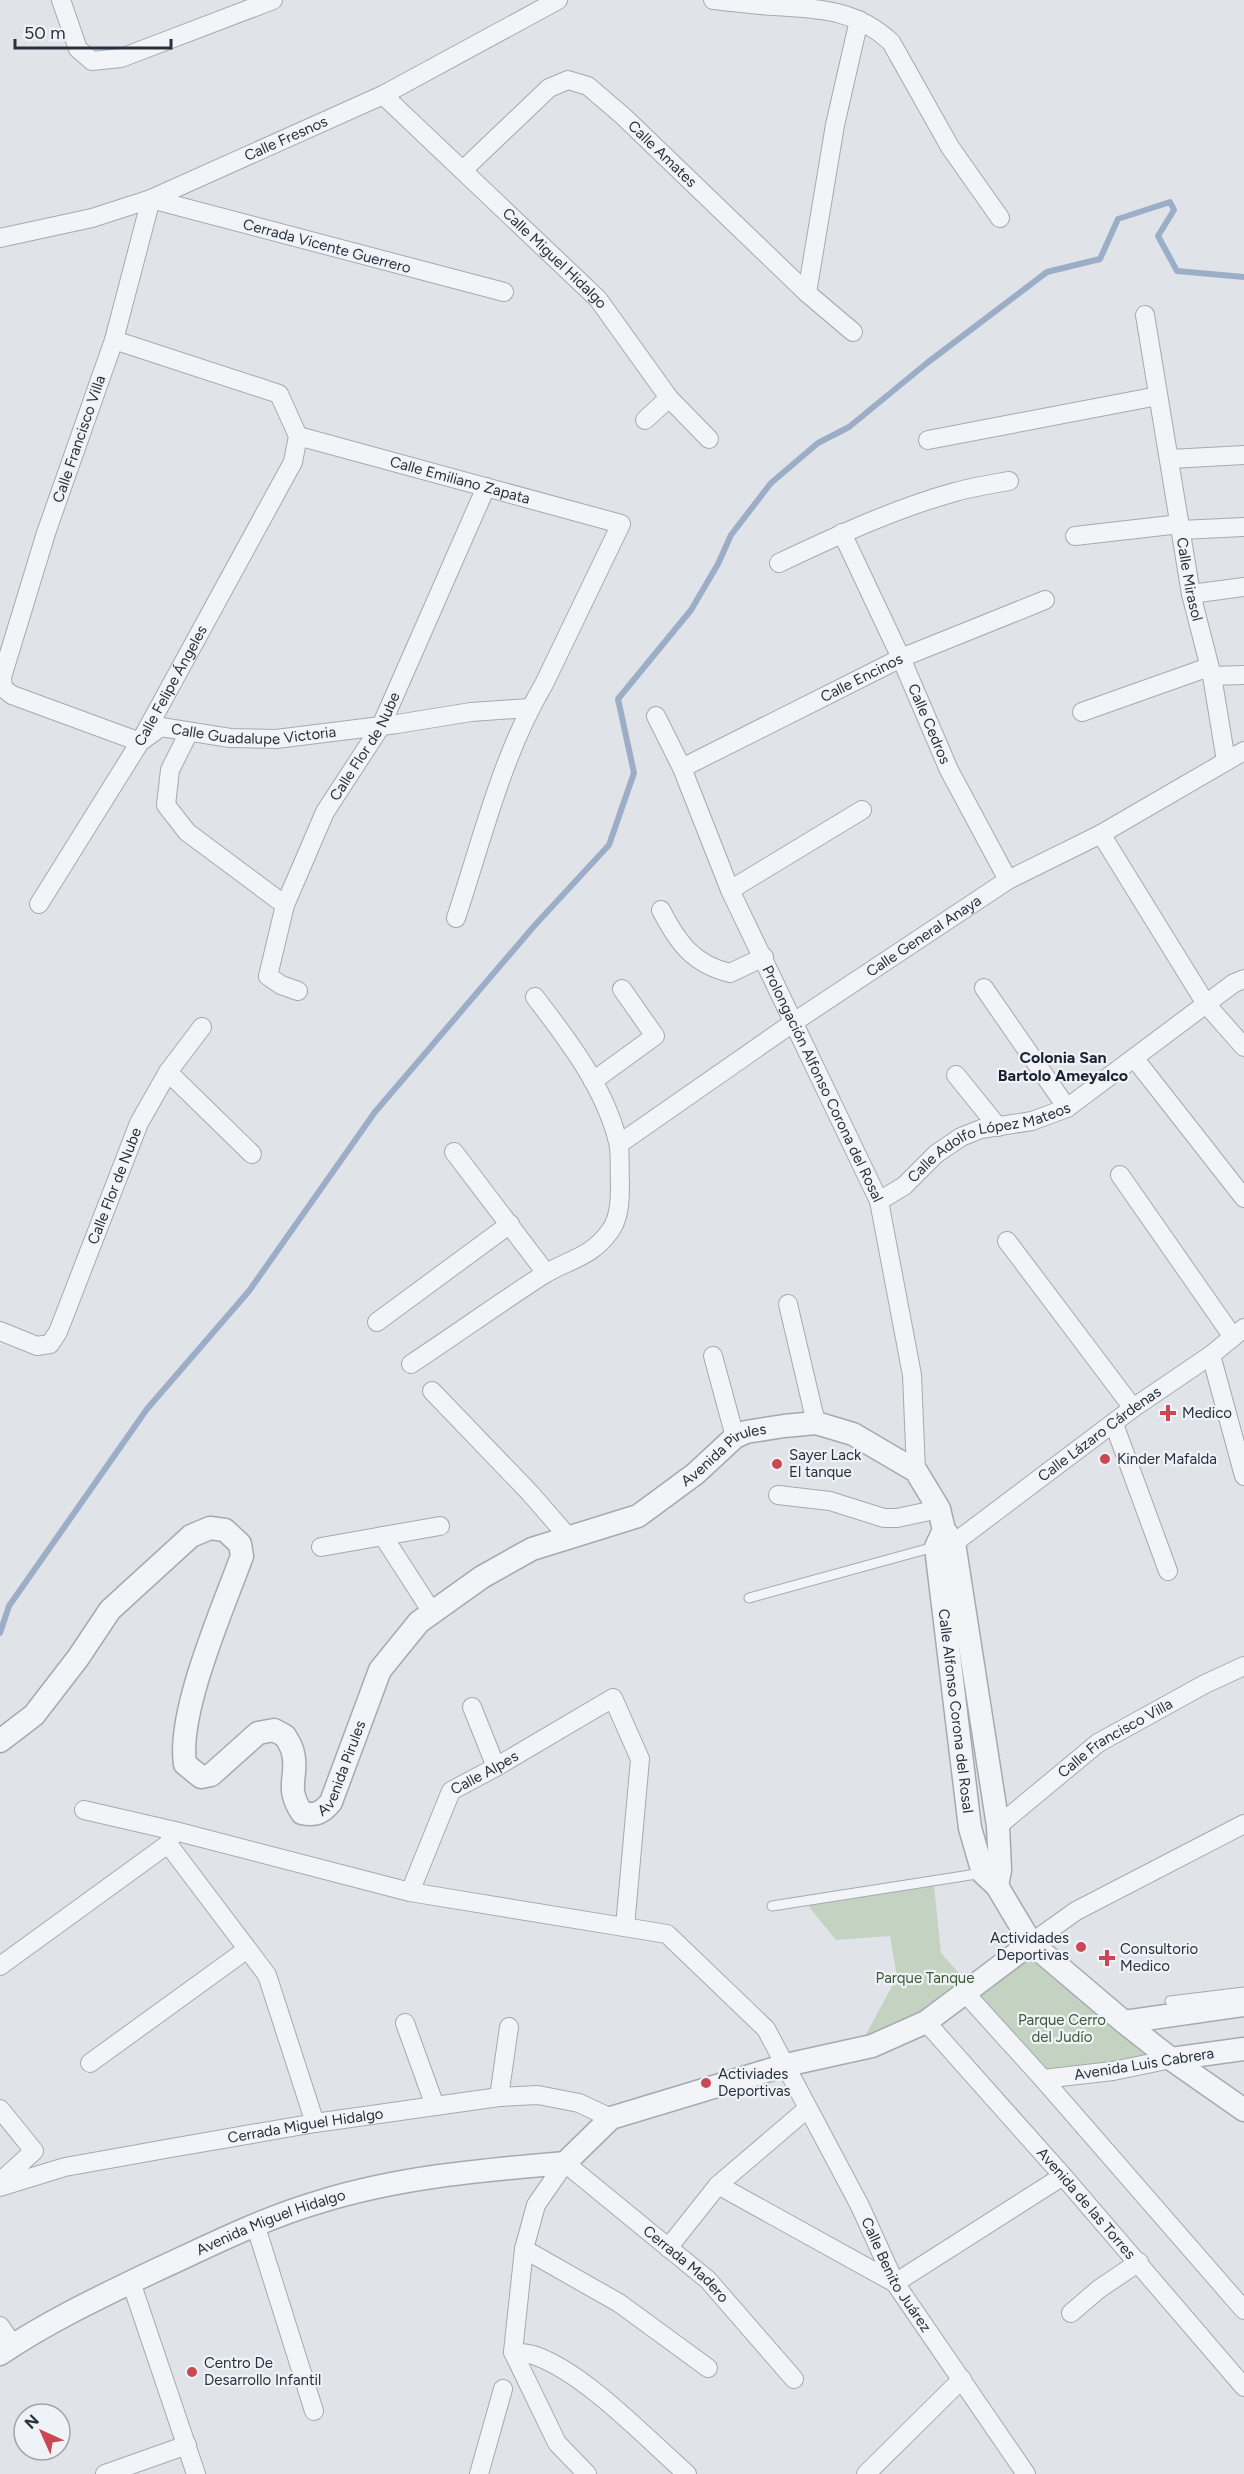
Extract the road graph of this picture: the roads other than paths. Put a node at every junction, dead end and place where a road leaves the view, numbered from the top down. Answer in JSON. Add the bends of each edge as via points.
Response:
{"nodes":[{"id":1,"x":61,"y":0,"type":"edge"},
{"id":2,"x":273,"y":0,"type":"edge"},
{"id":3,"x":558,"y":0,"type":"edge"},
{"id":4,"x":713,"y":0,"type":"edge"},
{"id":5,"x":765,"y":3,"type":"edge"},
{"id":6,"x":859,"y":20,"type":"junction"},
{"id":7,"x":383,"y":95,"type":"junction"},
{"id":8,"x":463,"y":170,"type":"junction"},
{"id":9,"x":151,"y":200,"type":"junction"},
{"id":10,"x":1000,"y":218,"type":"dead end"},
{"id":11,"x":0,"y":238,"type":"edge"},
{"id":12,"x":504,"y":292,"type":"dead end"},
{"id":13,"x":807,"y":293,"type":"junction"},
{"id":14,"x":1145,"y":315,"type":"dead end"},
{"id":15,"x":853,"y":332,"type":"dead end"},
{"id":16,"x":114,"y":340,"type":"junction"},
{"id":17,"x":1158,"y":396,"type":"junction"},
{"id":18,"x":669,"y":398,"type":"junction"},
{"id":19,"x":645,"y":420,"type":"dead end"},
{"id":20,"x":298,"y":436,"type":"junction"},
{"id":21,"x":708,"y":439,"type":"dead end"},
{"id":22,"x":928,"y":440,"type":"dead end"},
{"id":23,"x":1244,"y":455,"type":"edge"},
{"id":24,"x":1171,"y":459,"type":"junction"},
{"id":25,"x":1009,"y":481,"type":"dead end"},
{"id":26,"x":486,"y":487,"type":"junction"},
{"id":27,"x":1180,"y":527,"type":"junction"},
{"id":28,"x":1244,"y":527,"type":"edge"},
{"id":29,"x":842,"y":533,"type":"junction"},
{"id":30,"x":1075,"y":536,"type":"dead end"},
{"id":31,"x":779,"y":563,"type":"dead end"},
{"id":32,"x":1244,"y":586,"type":"edge"},
{"id":33,"x":1191,"y":594,"type":"junction"},
{"id":34,"x":1045,"y":600,"type":"dead end"},
{"id":35,"x":902,"y":658,"type":"junction"},
{"id":36,"x":1210,"y":672,"type":"junction"},
{"id":37,"x":1243,"y":675,"type":"edge"},
{"id":38,"x":530,"y":708,"type":"junction"},
{"id":39,"x":1082,"y":712,"type":"dead end"},
{"id":40,"x":656,"y":716,"type":"dead end"},
{"id":41,"x":381,"y":726,"type":"junction"},
{"id":42,"x":189,"y":732,"type":"junction"},
{"id":43,"x":140,"y":742,"type":"junction"},
{"id":44,"x":1244,"y":751,"type":"edge"},
{"id":45,"x":1226,"y":761,"type":"junction"},
{"id":46,"x":682,"y":768,"type":"junction"},
{"id":47,"x":862,"y":810,"type":"dead end"},
{"id":48,"x":1101,"y":834,"type":"junction"},
{"id":49,"x":1008,"y":880,"type":"junction"},
{"id":50,"x":730,"y":890,"type":"junction"},
{"id":51,"x":39,"y":904,"type":"dead end"},
{"id":52,"x":285,"y":905,"type":"junction"},
{"id":53,"x":661,"y":910,"type":"dead end"},
{"id":54,"x":456,"y":918,"type":"dead end"},
{"id":55,"x":764,"y":957,"type":"junction"},
{"id":56,"x":1244,"y":979,"type":"edge"},
{"id":57,"x":984,"y":988,"type":"dead end"},
{"id":58,"x":622,"y":989,"type":"dead end"},
{"id":59,"x":298,"y":992,"type":"dead end"},
{"id":60,"x":535,"y":997,"type":"dead end"},
{"id":61,"x":1206,"y":1004,"type":"junction"},
{"id":62,"x":794,"y":1022,"type":"junction"},
{"id":63,"x":202,"y":1027,"type":"dead end"},
{"id":64,"x":1244,"y":1047,"type":"edge"},
{"id":65,"x":1135,"y":1059,"type":"junction"},
{"id":66,"x":168,"y":1072,"type":"junction"},
{"id":67,"x":956,"y":1075,"type":"dead end"},
{"id":68,"x":593,"y":1081,"type":"junction"},
{"id":69,"x":1067,"y":1108,"type":"junction"},
{"id":70,"x":998,"y":1127,"type":"junction"},
{"id":71,"x":619,"y":1144,"type":"junction"},
{"id":72,"x":454,"y":1152,"type":"dead end"},
{"id":73,"x":252,"y":1154,"type":"dead end"},
{"id":74,"x":1120,"y":1175,"type":"dead end"},
{"id":75,"x":1244,"y":1198,"type":"edge"},
{"id":76,"x":879,"y":1201,"type":"junction"},
{"id":77,"x":510,"y":1224,"type":"junction"},
{"id":78,"x":1007,"y":1241,"type":"dead end"},
{"id":79,"x":546,"y":1273,"type":"junction"},
{"id":80,"x":789,"y":1304,"type":"dead end"},
{"id":81,"x":377,"y":1322,"type":"dead end"},
{"id":82,"x":0,"y":1330,"type":"edge"},
{"id":83,"x":1238,"y":1332,"type":"edge"},
{"id":84,"x":1211,"y":1355,"type":"junction"},
{"id":85,"x":713,"y":1356,"type":"dead end"},
{"id":86,"x":411,"y":1364,"type":"dead end"},
{"id":87,"x":432,"y":1391,"type":"dead end"},
{"id":88,"x":1132,"y":1408,"type":"junction"},
{"id":89,"x":816,"y":1423,"type":"junction"},
{"id":90,"x":1114,"y":1424,"type":"junction"},
{"id":91,"x":734,"y":1433,"type":"junction"},
{"id":92,"x":916,"y":1471,"type":"junction"},
{"id":93,"x":1244,"y":1476,"type":"edge"},
{"id":94,"x":778,"y":1495,"type":"dead end"},
{"id":95,"x":440,"y":1526,"type":"dead end"},
{"id":96,"x":943,"y":1532,"type":"junction"},
{"id":97,"x":382,"y":1536,"type":"junction"},
{"id":98,"x":570,"y":1539,"type":"junction"},
{"id":99,"x":321,"y":1547,"type":"dead end"},
{"id":100,"x":1168,"y":1572,"type":"dead end"},
{"id":101,"x":749,"y":1598,"type":"dead end"},
{"id":102,"x":432,"y":1612,"type":"junction"},
{"id":103,"x":1244,"y":1666,"type":"edge"},
{"id":104,"x":472,"y":1707,"type":"dead end"},
{"id":105,"x":0,"y":1741,"type":"edge"},
{"id":106,"x":496,"y":1767,"type":"junction"},
{"id":107,"x":84,"y":1810,"type":"dead end"},
{"id":108,"x":1244,"y":1824,"type":"edge"},
{"id":109,"x":998,"y":1826,"type":"junction"},
{"id":110,"x":171,"y":1837,"type":"junction"},
{"id":111,"x":990,"y":1880,"type":"junction"},
{"id":112,"x":410,"y":1892,"type":"junction"},
{"id":113,"x":772,"y":1906,"type":"dead end"},
{"id":114,"x":625,"y":1927,"type":"junction"},
{"id":115,"x":1031,"y":1943,"type":"junction"},
{"id":116,"x":246,"y":1950,"type":"junction"},
{"id":117,"x":0,"y":1966,"type":"edge"},
{"id":118,"x":1244,"y":1992,"type":"edge"},
{"id":119,"x":966,"y":1994,"type":"junction"},
{"id":120,"x":1170,"y":2001,"type":"dead end"},
{"id":121,"x":1244,"y":2005,"type":"edge"},
{"id":122,"x":926,"y":2022,"type":"junction"},
{"id":123,"x":1124,"y":2022,"type":"junction"},
{"id":124,"x":405,"y":2023,"type":"dead end"},
{"id":125,"x":509,"y":2027,"type":"dead end"},
{"id":126,"x":1244,"y":2049,"type":"edge"},
{"id":127,"x":1171,"y":2059,"type":"junction"},
{"id":128,"x":90,"y":2063,"type":"dead end"},
{"id":129,"x":786,"y":2065,"type":"junction"},
{"id":130,"x":1043,"y":2079,"type":"junction"},
{"id":131,"x":500,"y":2097,"type":"junction"},
{"id":132,"x":435,"y":2106,"type":"junction"},
{"id":133,"x":0,"y":2109,"type":"edge"},
{"id":134,"x":807,"y":2109,"type":"junction"},
{"id":135,"x":1244,"y":2110,"type":"edge"},
{"id":136,"x":611,"y":2118,"type":"junction"},
{"id":137,"x":315,"y":2123,"type":"junction"},
{"id":138,"x":565,"y":2163,"type":"junction"},
{"id":139,"x":1063,"y":2176,"type":"junction"},
{"id":140,"x":0,"y":2182,"type":"edge"},
{"id":141,"x":718,"y":2184,"type":"junction"},
{"id":142,"x":0,"y":2187,"type":"edge"},
{"id":143,"x":255,"y":2224,"type":"junction"},
{"id":144,"x":668,"y":2248,"type":"junction"},
{"id":145,"x":524,"y":2249,"type":"junction"},
{"id":146,"x":1138,"y":2262,"type":"junction"},
{"id":147,"x":131,"y":2282,"type":"junction"},
{"id":148,"x":896,"y":2283,"type":"junction"},
{"id":149,"x":1244,"y":2310,"type":"edge"},
{"id":150,"x":1071,"y":2313,"type":"dead end"},
{"id":151,"x":0,"y":2326,"type":"edge"},
{"id":152,"x":7,"y":2350,"type":"edge"},
{"id":153,"x":513,"y":2352,"type":"junction"},
{"id":154,"x":708,"y":2368,"type":"dead end"},
{"id":155,"x":794,"y":2379,"type":"dead end"},
{"id":156,"x":962,"y":2379,"type":"junction"},
{"id":157,"x":1244,"y":2387,"type":"edge"},
{"id":158,"x":503,"y":2389,"type":"dead end"},
{"id":159,"x":314,"y":2411,"type":"dead end"},
{"id":160,"x":188,"y":2445,"type":"junction"},
{"id":161,"x":877,"y":2470,"type":"edge"},
{"id":162,"x":485,"y":2471,"type":"edge"},
{"id":163,"x":105,"y":2474,"type":"edge"},
{"id":164,"x":196,"y":2474,"type":"edge"},
{"id":165,"x":587,"y":2474,"type":"edge"},
{"id":166,"x":687,"y":2474,"type":"edge"},
{"id":167,"x":1026,"y":2474,"type":"edge"}],
"edges":[{"from":1,"to":2,"type":"street","via":[[78,49],[92,61],[121,58]]},
{"from":3,"to":7,"type":"street","name":"Calle Fresnos"},
{"from":4,"to":5,"type":"street"},
{"from":5,"to":6,"type":"street","via":[[830,10]]},
{"from":6,"to":10,"type":"street","via":[[891,42],[950,147]]},
{"from":6,"to":13,"type":"street","via":[[835,125]]},
{"from":7,"to":8,"type":"street","name":"Calle Miguel Hidalgo"},
{"from":7,"to":9,"type":"street","name":"Calle Fresnos"},
{"from":8,"to":13,"type":"street","name":"Calle Amates","via":[[549,88],[568,80],[588,86]]},
{"from":8,"to":18,"type":"street","name":"Calle Miguel Hidalgo","via":[[598,299]]},
{"from":9,"to":11,"type":"street","name":"Calle Fresnos","via":[[92,218]]},
{"from":9,"to":12,"type":"street","name":"Cerrada Vicente Guerrero"},
{"from":9,"to":16,"type":"street","name":"Calle Francisco Villa"},
{"from":13,"to":15,"type":"street","name":"Calle Amates"},
{"from":14,"to":17,"type":"street","name":"Calle Mirasol"},
{"from":16,"to":20,"type":"street","via":[[279,394]]},
{"from":16,"to":43,"type":"street","name":"Calle Francisco Villa","via":[[46,533],[2,677],[3,688],[12,695]]},
{"from":17,"to":22,"type":"street"},
{"from":17,"to":24,"type":"street","name":"Calle Mirasol"},
{"from":18,"to":19,"type":"street"},
{"from":18,"to":21,"type":"street","name":"Calle Miguel Hidalgo"},
{"from":20,"to":26,"type":"street","name":"Calle Emiliano Zapata"},
{"from":20,"to":43,"type":"street","name":"Calle Felipe Ángeles","via":[[293,462]]},
{"from":23,"to":24,"type":"street"},
{"from":24,"to":27,"type":"street","name":"Calle Mirasol"},
{"from":25,"to":29,"type":"street","via":[[921,502]]},
{"from":26,"to":38,"type":"street","name":"Calle Emiliano Zapata","via":[[621,524]]},
{"from":26,"to":41,"type":"street","name":"Calle Flor de Nube"},
{"from":27,"to":28,"type":"street"},
{"from":27,"to":30,"type":"street"},
{"from":27,"to":33,"type":"street","name":"Calle Mirasol"},
{"from":29,"to":31,"type":"street"},
{"from":29,"to":35,"type":"street","name":"Calle Cedros"},
{"from":32,"to":33,"type":"street"},
{"from":33,"to":36,"type":"street","name":"Calle Mirasol"},
{"from":34,"to":35,"type":"street","name":"Calle Encinos"},
{"from":35,"to":46,"type":"street","name":"Calle Encinos"},
{"from":35,"to":49,"type":"street","name":"Calle Cedros","via":[[949,770]]},
{"from":36,"to":37,"type":"street"},
{"from":36,"to":39,"type":"street"},
{"from":36,"to":45,"type":"street","name":"Calle Mirasol"},
{"from":38,"to":41,"type":"street","name":"Calle Guadalupe Victoria","via":[[471,712]]},
{"from":38,"to":54,"type":"street","via":[[508,760]]},
{"from":40,"to":46,"type":"street","name":"Prolongación Alfonso Corona del Rosal"},
{"from":41,"to":42,"type":"street","name":"Calle Guadalupe Victoria","via":[[276,739]]},
{"from":41,"to":52,"type":"street","name":"Calle Flor de Nube","via":[[325,812]]},
{"from":42,"to":43,"type":"street","name":"Calle Guadalupe Victoria","via":[[161,727]]},
{"from":42,"to":52,"type":"street","via":[[170,770],[166,805],[187,832]]},
{"from":43,"to":51,"type":"street","name":"Calle Felipe Ángeles"},
{"from":44,"to":45,"type":"street","name":"Calle General Anaya"},
{"from":45,"to":48,"type":"street","name":"Calle General Anaya"},
{"from":46,"to":50,"type":"street","name":"Prolongación Alfonso Corona del Rosal"},
{"from":47,"to":50,"type":"street"},
{"from":48,"to":49,"type":"street","name":"Calle General Anaya"},
{"from":48,"to":61,"type":"street"},
{"from":49,"to":62,"type":"street","name":"Calle General Anaya"},
{"from":50,"to":55,"type":"street","name":"Prolongación Alfonso Corona del Rosal"},
{"from":52,"to":59,"type":"street","name":"Calle Flor de Nube","via":[[268,976]]},
{"from":53,"to":55,"type":"street","via":[[673,933],[695,959],[712,969],[730,973]]},
{"from":55,"to":62,"type":"street","name":"Prolongación Alfonso Corona del Rosal"},
{"from":56,"to":61,"type":"street","name":"Calle Adolfo López Mateos"},
{"from":57,"to":69,"type":"street"},
{"from":58,"to":68,"type":"street","via":[[655,1036]]},
{"from":60,"to":68,"type":"street"},
{"from":61,"to":64,"type":"street"},
{"from":61,"to":65,"type":"street","name":"Calle Adolfo López Mateos"},
{"from":62,"to":71,"type":"street","name":"Calle General Anaya"},
{"from":62,"to":76,"type":"street","name":"Prolongación Alfonso Corona del Rosal"},
{"from":63,"to":66,"type":"street","name":"Calle Flor de Nube"},
{"from":65,"to":69,"type":"street","name":"Calle Adolfo López Mateos"},
{"from":65,"to":75,"type":"street"},
{"from":66,"to":73,"type":"street"},
{"from":66,"to":82,"type":"street","name":"Calle Flor de Nube","via":[[139,1123],[58,1332],[50,1344],[36,1346]]},
{"from":67,"to":70,"type":"street"},
{"from":68,"to":71,"type":"street"},
{"from":69,"to":70,"type":"street","name":"Calle Adolfo López Mateos","via":[[1032,1121]]},
{"from":70,"to":76,"type":"street","name":"Calle Adolfo López Mateos","via":[[961,1137],[936,1154],[904,1186]]},
{"from":71,"to":79,"type":"street","via":[[620,1203],[611,1230],[575,1261]]},
{"from":72,"to":77,"type":"street"},
{"from":74,"to":83,"type":"street"},
{"from":76,"to":92,"type":"street","name":"Prolongación Alfonso Corona del Rosal","via":[[912,1375]]},
{"from":77,"to":79,"type":"street"},
{"from":77,"to":81,"type":"street"},
{"from":78,"to":88,"type":"street"},
{"from":79,"to":86,"type":"street"},
{"from":80,"to":89,"type":"street"},
{"from":83,"to":84,"type":"street","name":"Calle Lázaro Cárdenas"},
{"from":84,"to":88,"type":"street","name":"Calle Lázaro Cárdenas"},
{"from":84,"to":93,"type":"street"},
{"from":85,"to":91,"type":"street"},
{"from":87,"to":98,"type":"street"},
{"from":88,"to":90,"type":"street","name":"Calle Lázaro Cárdenas"},
{"from":89,"to":91,"type":"street","name":"Avenida Pirules"},
{"from":89,"to":92,"type":"street","name":"Avenida Pirules","via":[[853,1434]]},
{"from":90,"to":96,"type":"street","name":"Calle Lázaro Cárdenas"},
{"from":90,"to":100,"type":"street"},
{"from":91,"to":98,"type":"street","name":"Avenida Pirules","via":[[695,1474],[638,1516]]},
{"from":92,"to":96,"type":"street","name":"Calle Alfonso Corona del Rosal"},
{"from":94,"to":96,"type":"street","via":[[830,1501]]},
{"from":95,"to":97,"type":"street"},
{"from":96,"to":101,"type":"lane"},
{"from":96,"to":109,"type":"street","name":"Calle Alfonso Corona del Rosal"},
{"from":96,"to":111,"type":"street","name":"Calle Alfonso Corona del Rosal","via":[[970,1828]]},
{"from":97,"to":99,"type":"street"},
{"from":97,"to":102,"type":"street"},
{"from":98,"to":102,"type":"street","name":"Avenida Pirules","via":[[532,1549],[482,1576]]},
{"from":102,"to":105,"type":"street","name":"Avenida Pirules","via":[[380,1670],[331,1802],[312,1815],[302,1813],[294,1801],[294,1754],[285,1736],[274,1731],[258,1733],[211,1775],[201,1777],[185,1764],[183,1749],[195,1687],[242,1556],[240,1544],[225,1530],[210,1528],[192,1536],[110,1610],[34,1715]]},
{"from":103,"to":109,"type":"street","name":"Calle Francisco Villa","via":[[1098,1743]]},
{"from":104,"to":106,"type":"street"},
{"from":106,"to":112,"type":"street","name":"Calle Alpes","via":[[451,1791]]},
{"from":106,"to":114,"type":"street","name":"Calle Alpes","via":[[613,1698],[640,1759]]},
{"from":107,"to":110,"type":"street"},
{"from":108,"to":115,"type":"street","via":[[1076,1911]]},
{"from":109,"to":111,"type":"street","name":"Calle Alfonso Corona del Rosal","via":[[1000,1870]]},
{"from":110,"to":112,"type":"street"},
{"from":110,"to":116,"type":"street"},
{"from":110,"to":117,"type":"street"},
{"from":111,"to":113,"type":"lane"},
{"from":111,"to":115,"type":"street","name":"Calle Alfonso Corona del Rosal"},
{"from":112,"to":114,"type":"street"},
{"from":114,"to":129,"type":"street","via":[[668,1934],[766,2029]]},
{"from":115,"to":119,"type":"street"},
{"from":115,"to":123,"type":"street","name":"Calle Alfonso Corona del Rosal"},
{"from":116,"to":128,"type":"street"},
{"from":116,"to":137,"type":"street","via":[[267,1975]]},
{"from":118,"to":120,"type":"lane"},
{"from":119,"to":122,"type":"street"},
{"from":119,"to":130,"type":"street"},
{"from":121,"to":123,"type":"street"},
{"from":122,"to":129,"type":"street","via":[[872,2046]]},
{"from":122,"to":139,"type":"street","name":"Avenida de las Torres"},
{"from":123,"to":127,"type":"street","name":"Calle Alfonso Corona del Rosal"},
{"from":124,"to":132,"type":"street"},
{"from":125,"to":131,"type":"street"},
{"from":126,"to":127,"type":"street","name":"Avenida Luis Cabrera"},
{"from":127,"to":130,"type":"street","name":"Avenida Luis Cabrera"},
{"from":127,"to":135,"type":"street","name":"Calle Alfonso Corona del Rosal"},
{"from":129,"to":134,"type":"street","name":"Calle Benito Juárez"},
{"from":129,"to":136,"type":"street"},
{"from":130,"to":149,"type":"street"},
{"from":131,"to":132,"type":"street","name":"Cerrada Miguel Hidalgo"},
{"from":131,"to":136,"type":"street","name":"Cerrada Miguel Hidalgo","via":[[538,2095],[579,2103]]},
{"from":132,"to":137,"type":"street","name":"Cerrada Miguel Hidalgo"},
{"from":133,"to":140,"type":"street","via":[[34,2151]]},
{"from":134,"to":141,"type":"street"},
{"from":134,"to":148,"type":"street","name":"Calle Benito Juárez","via":[[860,2206]]},
{"from":136,"to":138,"type":"street"},
{"from":137,"to":142,"type":"street","name":"Cerrada Miguel Hidalgo","via":[[64,2167]]},
{"from":138,"to":143,"type":"street","name":"Avenida Miguel Hidalgo","via":[[418,2179],[320,2201]]},
{"from":138,"to":144,"type":"street","name":"Cerrada Madero"},
{"from":138,"to":145,"type":"street","via":[[536,2205]]},
{"from":139,"to":146,"type":"street","name":"Avenida de las Torres"},
{"from":139,"to":148,"type":"street"},
{"from":141,"to":144,"type":"street"},
{"from":141,"to":148,"type":"street"},
{"from":143,"to":147,"type":"street","name":"Avenida Miguel Hidalgo"},
{"from":143,"to":159,"type":"street"},
{"from":144,"to":155,"type":"street","name":"Cerrada Madero","via":[[708,2280]]},
{"from":145,"to":153,"type":"street"},
{"from":145,"to":154,"type":"street","via":[[619,2303]]},
{"from":146,"to":150,"type":"street"},
{"from":146,"to":157,"type":"street","name":"Avenida de las Torres"},
{"from":147,"to":152,"type":"street","name":"Avenida Miguel Hidalgo"},
{"from":147,"to":160,"type":"street"},
{"from":148,"to":156,"type":"street","name":"Calle Benito Juárez"},
{"from":151,"to":152,"type":"street"},
{"from":153,"to":165,"type":"street","via":[[557,2443]]},
{"from":153,"to":166,"type":"street","via":[[535,2355],[587,2385]]},
{"from":156,"to":161,"type":"street"},
{"from":156,"to":167,"type":"street","name":"Calle Benito Juárez"},
{"from":158,"to":162,"type":"street"},
{"from":160,"to":163,"type":"street"},
{"from":160,"to":164,"type":"street"}]}
